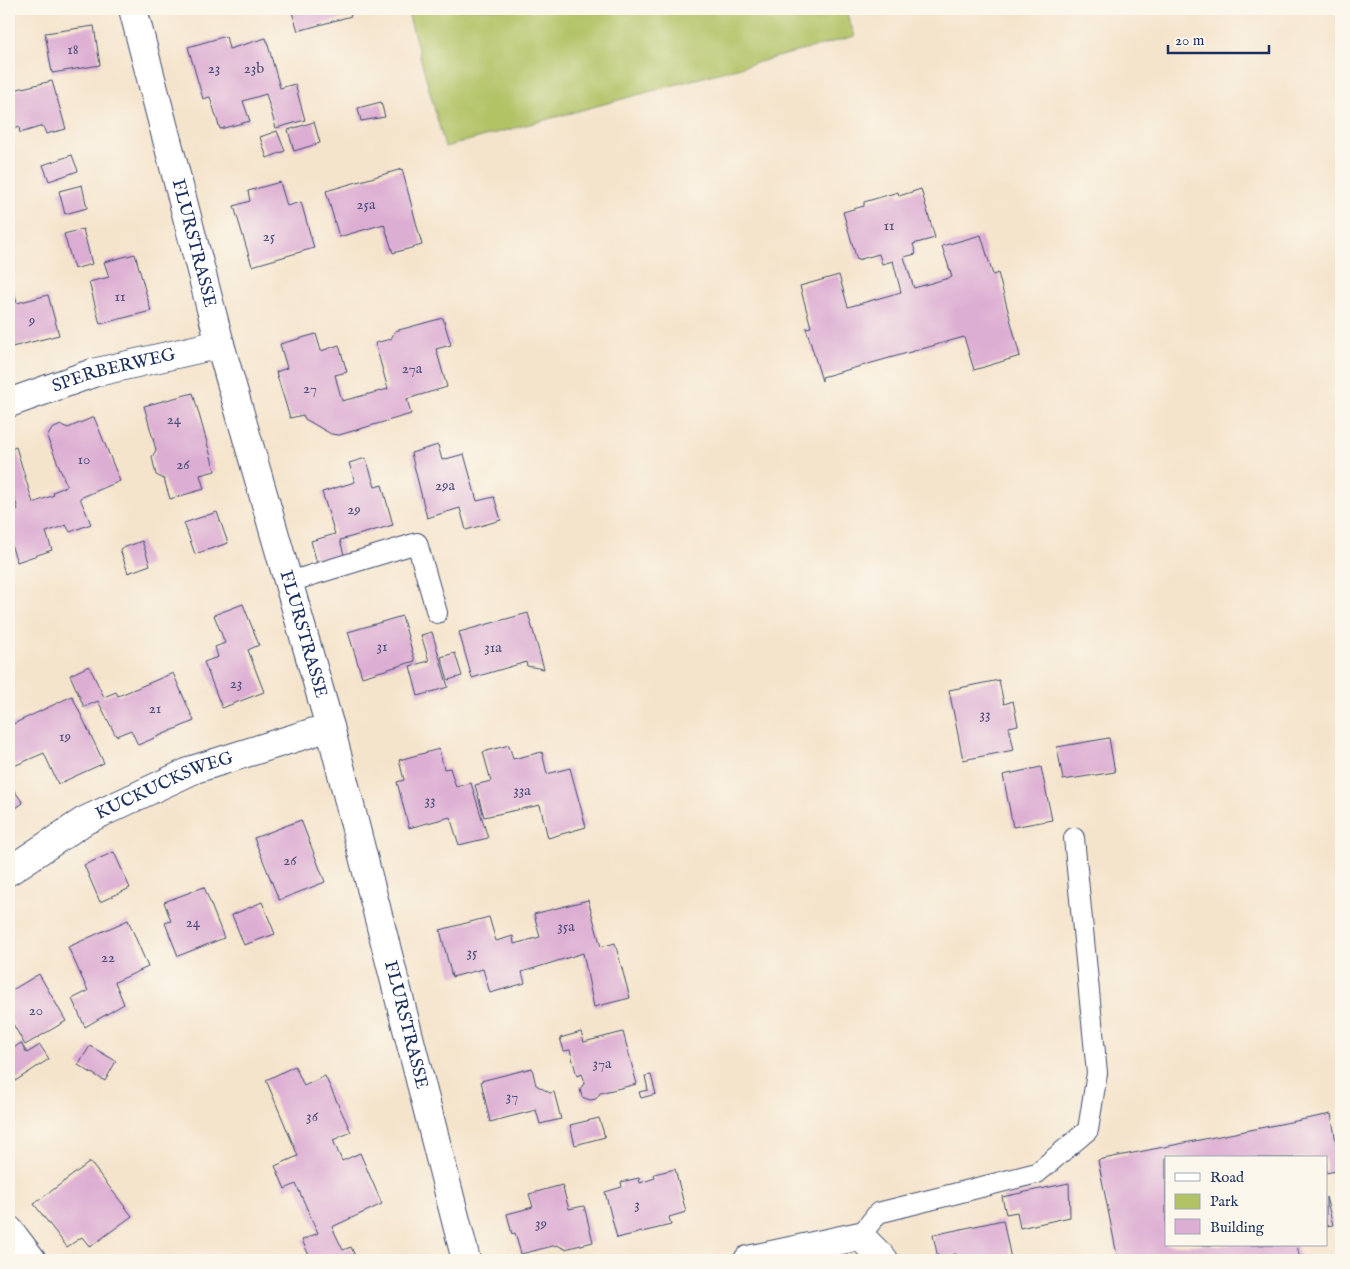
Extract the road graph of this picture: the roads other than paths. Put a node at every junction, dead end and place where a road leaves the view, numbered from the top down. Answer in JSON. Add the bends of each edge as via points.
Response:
{"nodes":[{"id":1,"x":133,"y":9,"type":"edge"},
{"id":2,"x":220,"y":344,"type":"junction"},
{"id":3,"x":9,"y":403,"type":"edge"},
{"id":4,"x":289,"y":582,"type":"junction"},
{"id":5,"x":437,"y":613,"type":"dead end"},
{"id":6,"x":330,"y":727,"type":"junction"},
{"id":7,"x":1074,"y":838,"type":"dead end"},
{"id":8,"x":9,"y":871,"type":"edge"},
{"id":9,"x":9,"y":1230,"type":"edge"},
{"id":10,"x":860,"y":1236,"type":"junction"},
{"id":11,"x":32,"y":1260,"type":"edge"},
{"id":12,"x":466,"y":1260,"type":"edge"},
{"id":13,"x":748,"y":1260,"type":"edge"},
{"id":14,"x":884,"y":1260,"type":"edge"}],
"edges":[{"from":1,"to":2,"type":"street","name":"FLURSTRASSE"},
{"from":2,"to":3,"type":"street","name":"SPERBERWEG","via":[[93,373]]},
{"from":2,"to":4,"type":"street","name":"FLURSTRASSE"},
{"from":4,"to":5,"type":"lane","via":[[417,543]]},
{"from":4,"to":6,"type":"street","name":"FLURSTRASSE"},
{"from":6,"to":8,"type":"street","name":"KUCKUCKSWEG","via":[[195,769],[84,821]]},
{"from":6,"to":12,"type":"street","name":"FLURSTRASSE"},
{"from":7,"to":10,"type":"lane","via":[[1097,1073],[1088,1130],[1037,1173],[878,1213]]},
{"from":9,"to":11,"type":"street"},
{"from":10,"to":13,"type":"street"},
{"from":10,"to":14,"type":"street"}]}
